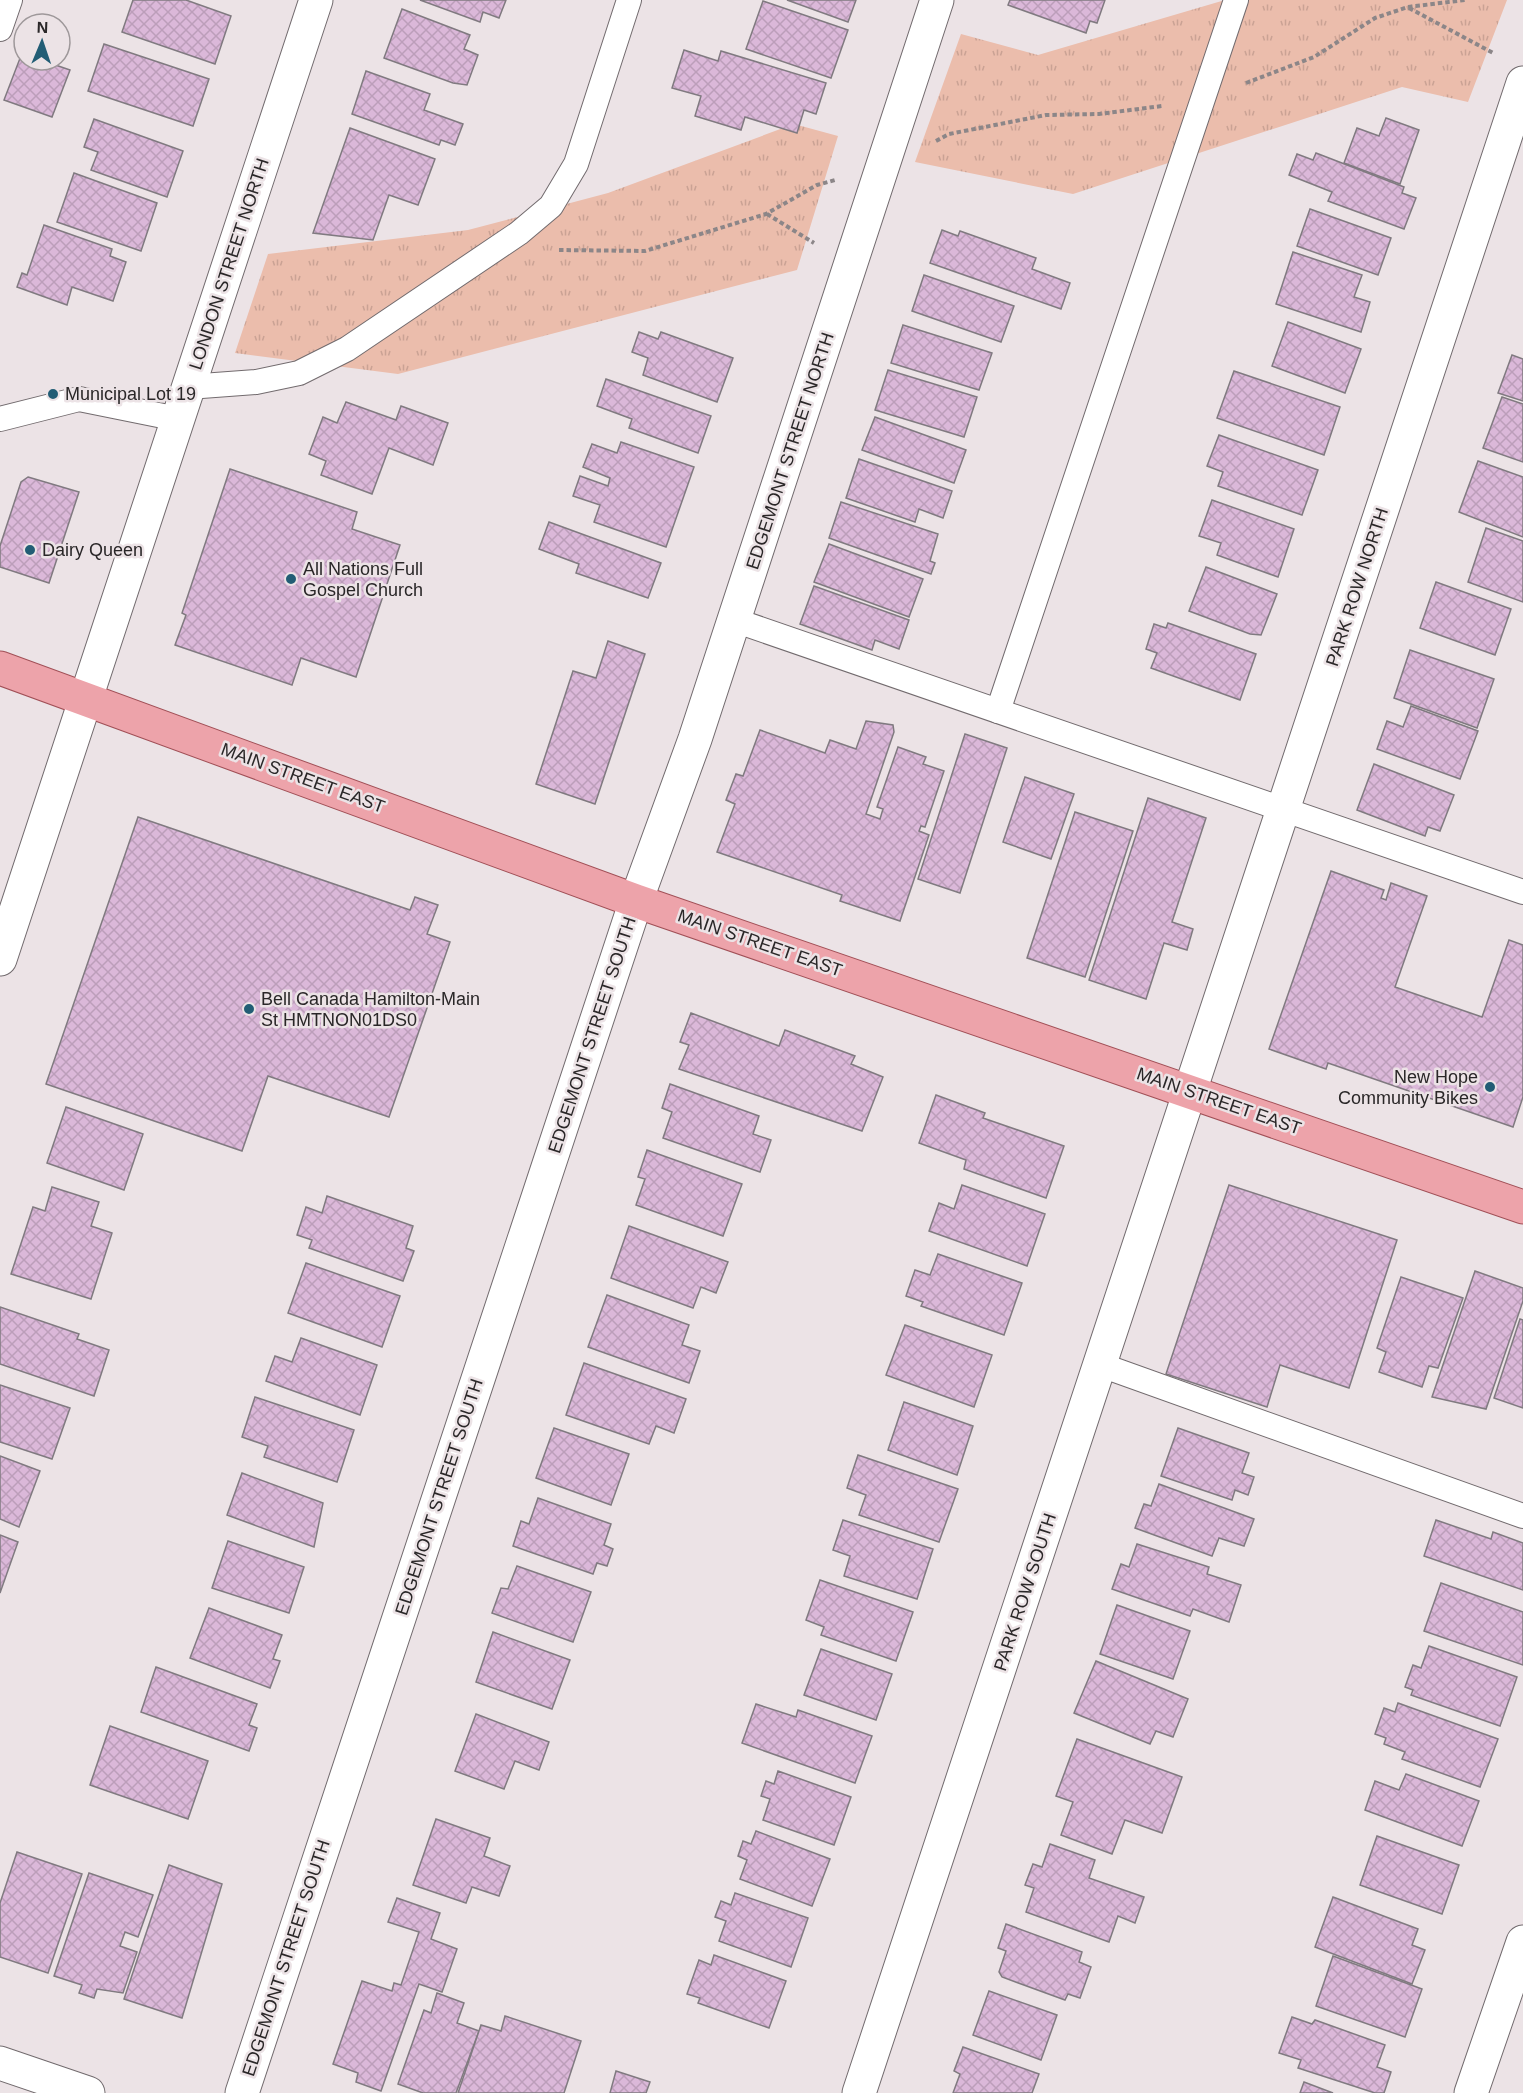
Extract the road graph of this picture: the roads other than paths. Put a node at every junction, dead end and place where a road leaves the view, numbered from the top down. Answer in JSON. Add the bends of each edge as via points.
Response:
{"nodes":[{"id":1,"x":10,"y":0,"type":"edge"},
{"id":2,"x":316,"y":0,"type":"edge"},
{"id":3,"x":629,"y":0,"type":"edge"},
{"id":4,"x":937,"y":0,"type":"edge"},
{"id":5,"x":1236,"y":0,"type":"edge"},
{"id":6,"x":0,"y":29,"type":"edge"},
{"id":7,"x":1523,"y":83,"type":"edge"},
{"id":8,"x":188,"y":387,"type":"junction"},
{"id":9,"x":0,"y":419,"type":"edge"},
{"id":10,"x":177,"y":419,"type":"junction"},
{"id":11,"x":734,"y":620,"type":"junction"},
{"id":12,"x":0,"y":668,"type":"edge"},
{"id":13,"x":86,"y":698,"type":"junction"},
{"id":14,"x":998,"y":711,"type":"junction"},
{"id":15,"x":1284,"y":810,"type":"junction"},
{"id":16,"x":1523,"y":892,"type":"edge"},
{"id":17,"x":636,"y":901,"type":"junction"},
{"id":18,"x":0,"y":959,"type":"edge"},
{"id":19,"x":1192,"y":1091,"type":"junction"},
{"id":20,"x":1523,"y":1207,"type":"edge"},
{"id":21,"x":1101,"y":1365,"type":"junction"},
{"id":22,"x":1523,"y":1516,"type":"edge"},
{"id":23,"x":1523,"y":1942,"type":"edge"},
{"id":24,"x":0,"y":2063,"type":"edge"},
{"id":25,"x":88,"y":2093,"type":"edge"},
{"id":26,"x":242,"y":2093,"type":"edge"},
{"id":27,"x":859,"y":2093,"type":"edge"},
{"id":28,"x":1471,"y":2093,"type":"edge"}],
"edges":[{"from":1,"to":6,"type":"lane"},
{"from":2,"to":8,"type":"street","name":"LONDON STREET NORTH"},
{"from":3,"to":8,"type":"lane","via":[[576,164],[551,206],[519,233],[347,349],[299,373],[256,382]]},
{"from":4,"to":11,"type":"street","name":"EDGEMONT STREET NORTH"},
{"from":5,"to":14,"type":"lane"},
{"from":7,"to":15,"type":"street","name":"PARK ROW NORTH"},
{"from":8,"to":10,"type":"street","name":"LONDON STREET NORTH"},
{"from":9,"to":10,"type":"lane","via":[[79,399]]},
{"from":10,"to":13,"type":"street","name":"LONDON STREET NORTH"},
{"from":11,"to":14,"type":"lane"},
{"from":11,"to":17,"type":"street","name":"EDGEMONT STREET NORTH"},
{"from":12,"to":13,"type":"main road","name":"MAIN STREET EAST"},
{"from":13,"to":17,"type":"main road","name":"MAIN STREET EAST"},
{"from":13,"to":18,"type":"street","name":"LONDON STREET NORTH"},
{"from":14,"to":15,"type":"lane"},
{"from":15,"to":16,"type":"lane"},
{"from":15,"to":19,"type":"street","name":"PARK ROW NORTH"},
{"from":17,"to":19,"type":"main road","name":"MAIN STREET EAST"},
{"from":17,"to":26,"type":"street","name":"EDGEMONT STREET SOUTH"},
{"from":19,"to":20,"type":"main road","name":"MAIN STREET EAST"},
{"from":19,"to":21,"type":"street","name":"PARK ROW SOUTH"},
{"from":21,"to":22,"type":"lane"},
{"from":21,"to":27,"type":"street","name":"PARK ROW SOUTH"},
{"from":23,"to":28,"type":"street"},
{"from":24,"to":25,"type":"street"}]}
